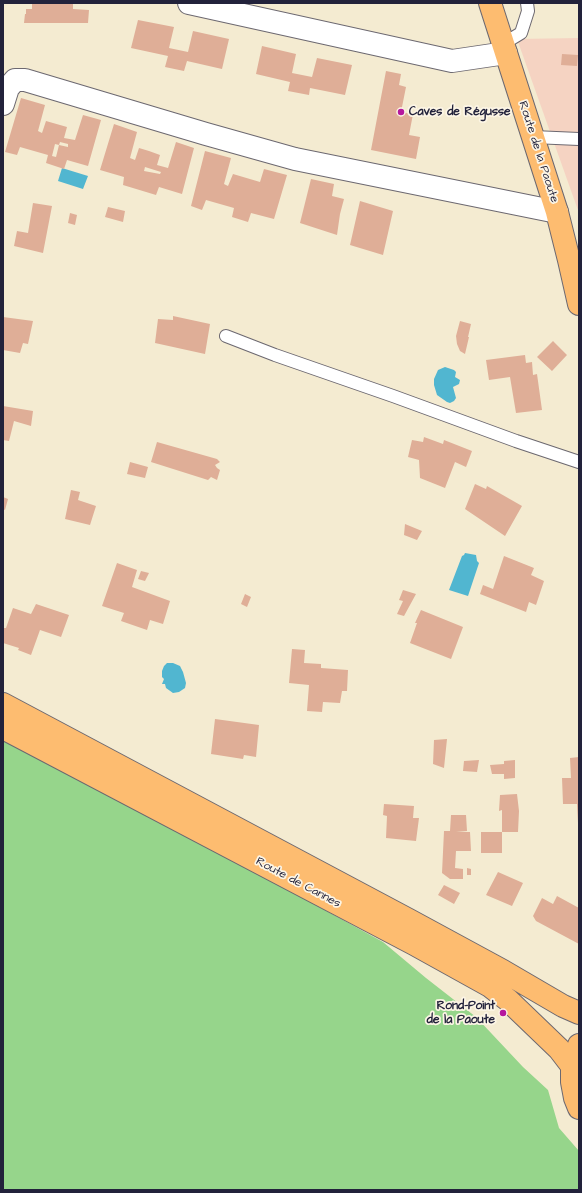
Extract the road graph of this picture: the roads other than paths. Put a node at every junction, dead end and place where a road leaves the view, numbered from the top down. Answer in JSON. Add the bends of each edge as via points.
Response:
{"nodes":[{"id":1,"x":189,"y":3,"type":"edge"},
{"id":2,"x":490,"y":3,"type":"edge"},
{"id":3,"x":527,"y":3,"type":"edge"},
{"id":4,"x":505,"y":48,"type":"junction"},
{"id":5,"x":3,"y":104,"type":"edge"},
{"id":6,"x":533,"y":137,"type":"junction"},
{"id":7,"x":579,"y":139,"type":"edge"},
{"id":8,"x":556,"y":212,"type":"junction"},
{"id":9,"x":574,"y":260,"type":"edge"},
{"id":10,"x":579,"y":304,"type":"edge"},
{"id":11,"x":226,"y":336,"type":"dead end"},
{"id":12,"x":579,"y":462,"type":"edge"},
{"id":13,"x":3,"y":704,"type":"edge"},
{"id":14,"x":3,"y":728,"type":"edge"},
{"id":15,"x":60,"y":746,"type":"junction"},
{"id":16,"x":579,"y":1012,"type":"edge"},
{"id":17,"x":579,"y":1045,"type":"edge"},
{"id":18,"x":572,"y":1066,"type":"junction"},
{"id":19,"x":579,"y":1108,"type":"edge"}],
"edges":[{"from":1,"to":4,"type":"street","via":[[452,61]]},
{"from":2,"to":4,"type":"main road","name":"Route de la Paoute"},
{"from":3,"to":4,"type":"lane","via":[[528,11],[521,33]]},
{"from":4,"to":6,"type":"main road","name":"Route de la Paoute"},
{"from":5,"to":8,"type":"street","via":[[8,88],[15,80],[25,80],[295,159]]},
{"from":6,"to":7,"type":"lane"},
{"from":6,"to":8,"type":"main road","name":"Route de la Paoute"},
{"from":8,"to":9,"type":"main road","name":"Route de la Paoute"},
{"from":9,"to":10,"type":"main road","name":"Route de la Paoute"},
{"from":11,"to":12,"type":"lane"},
{"from":13,"to":15,"type":"main road","name":"Route de Cannes"},
{"from":14,"to":15,"type":"main road","name":"Route de Cannes"},
{"from":15,"to":16,"type":"main road","name":"Route de Cannes"},
{"from":15,"to":18,"type":"main road","name":"Route de Cannes","via":[[490,986],[559,1049]]},
{"from":17,"to":18,"type":"main road"},
{"from":18,"to":19,"type":"main road","via":[[572,1082]]}]}
